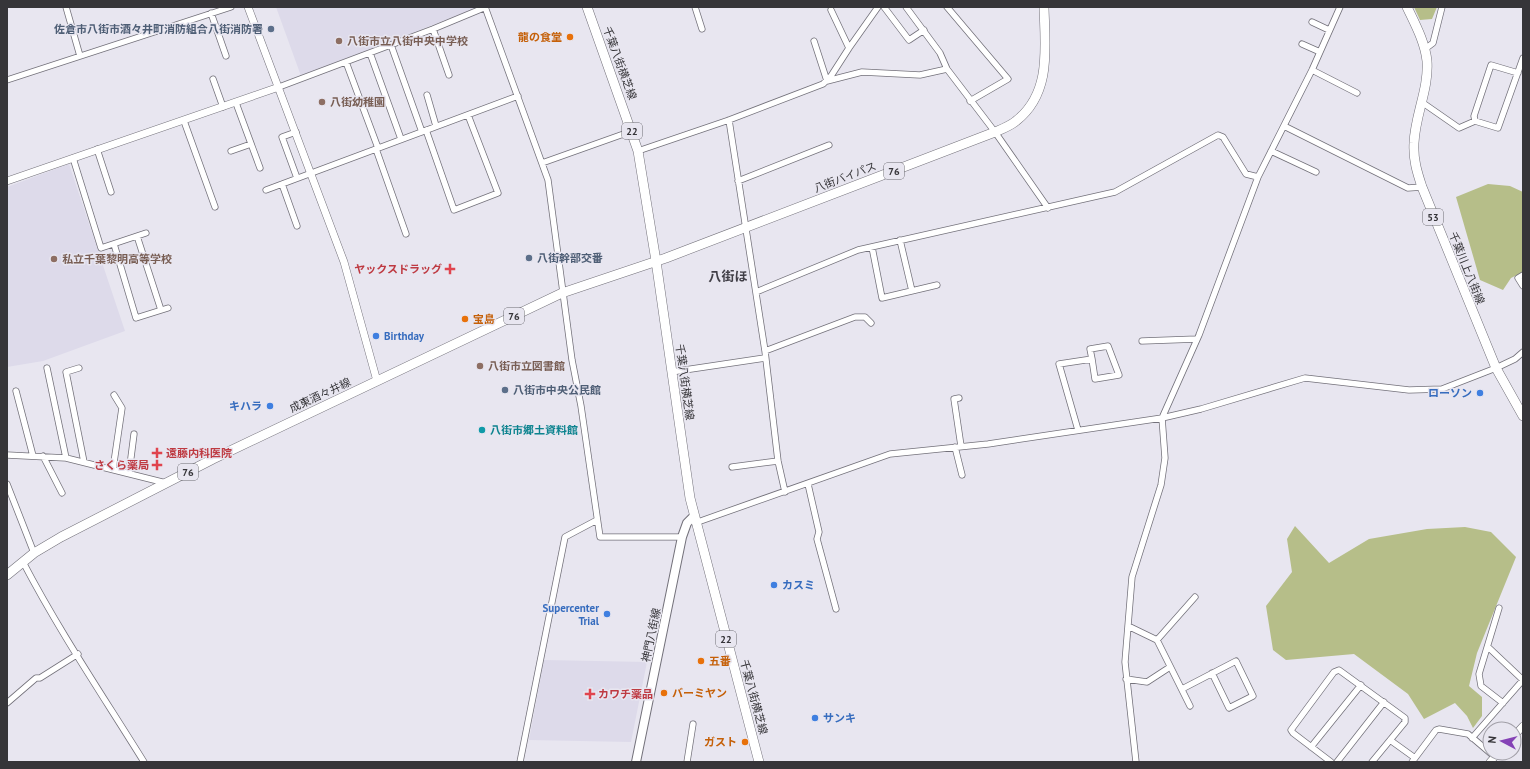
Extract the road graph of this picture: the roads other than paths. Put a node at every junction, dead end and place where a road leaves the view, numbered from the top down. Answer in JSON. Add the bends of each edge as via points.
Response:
{"nodes":[{"id":1,"x":66,"y":7,"type":"edge"},
{"id":2,"x":230,"y":7,"type":"edge"},
{"id":3,"x":248,"y":7,"type":"edge"},
{"id":4,"x":486,"y":7,"type":"edge"},
{"id":5,"x":587,"y":7,"type":"edge"},
{"id":6,"x":695,"y":7,"type":"edge"},
{"id":7,"x":878,"y":7,"type":"edge"},
{"id":8,"x":884,"y":7,"type":"edge"},
{"id":9,"x":906,"y":7,"type":"edge"},
{"id":10,"x":947,"y":7,"type":"edge"},
{"id":11,"x":1044,"y":7,"type":"edge"},
{"id":12,"x":1340,"y":7,"type":"edge"},
{"id":13,"x":1407,"y":7,"type":"edge"},
{"id":14,"x":1442,"y":7,"type":"edge"},
{"id":15,"x":831,"y":10,"type":"dead end"},
{"id":16,"x":211,"y":14,"type":"junction"},
{"id":17,"x":1312,"y":22,"type":"dead end"},
{"id":18,"x":433,"y":29,"type":"junction"},
{"id":19,"x":702,"y":29,"type":"dead end"},
{"id":20,"x":924,"y":30,"type":"junction"},
{"id":21,"x":1329,"y":30,"type":"junction"},
{"id":22,"x":814,"y":41,"type":"dead end"},
{"id":23,"x":1302,"y":44,"type":"dead end"},
{"id":24,"x":392,"y":45,"type":"junction"},
{"id":25,"x":848,"y":48,"type":"junction"},
{"id":26,"x":1425,"y":49,"type":"junction"},
{"id":27,"x":1320,"y":52,"type":"junction"},
{"id":28,"x":370,"y":53,"type":"junction"},
{"id":29,"x":80,"y":56,"type":"junction"},
{"id":30,"x":226,"y":56,"type":"dead end"},
{"id":31,"x":1523,"y":58,"type":"edge"},
{"id":32,"x":346,"y":62,"type":"junction"},
{"id":33,"x":947,"y":69,"type":"junction"},
{"id":34,"x":1312,"y":70,"type":"junction"},
{"id":35,"x":1518,"y":73,"type":"junction"},
{"id":36,"x":449,"y":75,"type":"dead end"},
{"id":37,"x":213,"y":79,"type":"dead end"},
{"id":38,"x":7,"y":80,"type":"edge"},
{"id":39,"x":827,"y":81,"type":"junction"},
{"id":40,"x":279,"y":87,"type":"junction"},
{"id":41,"x":1357,"y":93,"type":"dead end"},
{"id":42,"x":427,"y":95,"type":"dead end"},
{"id":43,"x":518,"y":96,"type":"junction"},
{"id":44,"x":970,"y":101,"type":"junction"},
{"id":45,"x":236,"y":103,"type":"junction"},
{"id":46,"x":1423,"y":103,"type":"junction"},
{"id":47,"x":224,"y":107,"type":"junction"},
{"id":48,"x":468,"y":115,"type":"junction"},
{"id":49,"x":729,"y":120,"type":"junction"},
{"id":50,"x":184,"y":121,"type":"junction"},
{"id":51,"x":1475,"y":121,"type":"junction"},
{"id":52,"x":436,"y":126,"type":"junction"},
{"id":53,"x":1284,"y":126,"type":"junction"},
{"id":54,"x":424,"y":131,"type":"junction"},
{"id":55,"x":632,"y":131,"type":"junction"},
{"id":56,"x":296,"y":132,"type":"junction"},
{"id":57,"x":995,"y":132,"type":"junction"},
{"id":58,"x":401,"y":139,"type":"junction"},
{"id":59,"x":251,"y":144,"type":"junction"},
{"id":60,"x":829,"y":145,"type":"dead end"},
{"id":61,"x":377,"y":148,"type":"junction"},
{"id":62,"x":97,"y":149,"type":"junction"},
{"id":63,"x":231,"y":151,"type":"dead end"},
{"id":64,"x":638,"y":151,"type":"junction"},
{"id":65,"x":1271,"y":151,"type":"junction"},
{"id":66,"x":73,"y":158,"type":"junction"},
{"id":67,"x":542,"y":163,"type":"junction"},
{"id":68,"x":260,"y":168,"type":"dead end"},
{"id":69,"x":1316,"y":172,"type":"dead end"},
{"id":70,"x":311,"y":173,"type":"junction"},
{"id":71,"x":297,"y":178,"type":"junction"},
{"id":72,"x":1258,"y":178,"type":"junction"},
{"id":73,"x":738,"y":180,"type":"junction"},
{"id":74,"x":7,"y":181,"type":"edge"},
{"id":75,"x":282,"y":184,"type":"junction"},
{"id":76,"x":1422,"y":187,"type":"junction"},
{"id":77,"x":266,"y":190,"type":"dead end"},
{"id":78,"x":111,"y":192,"type":"dead end"},
{"id":79,"x":215,"y":207,"type":"dead end"},
{"id":80,"x":1048,"y":208,"type":"junction"},
{"id":81,"x":297,"y":226,"type":"dead end"},
{"id":82,"x":745,"y":228,"type":"junction"},
{"id":83,"x":146,"y":234,"type":"dead end"},
{"id":84,"x":406,"y":234,"type":"dead end"},
{"id":85,"x":137,"y":236,"type":"junction"},
{"id":86,"x":900,"y":240,"type":"junction"},
{"id":87,"x":114,"y":244,"type":"junction"},
{"id":88,"x":872,"y":247,"type":"junction"},
{"id":89,"x":656,"y":261,"type":"junction"},
{"id":90,"x":1523,"y":275,"type":"edge"},
{"id":91,"x":937,"y":284,"type":"dead end"},
{"id":92,"x":1523,"y":286,"type":"edge"},
{"id":93,"x":912,"y":291,"type":"junction"},
{"id":94,"x":756,"y":292,"type":"junction"},
{"id":95,"x":562,"y":293,"type":"junction"},
{"id":96,"x":168,"y":308,"type":"dead end"},
{"id":97,"x":161,"y":310,"type":"junction"},
{"id":98,"x":871,"y":323,"type":"dead end"},
{"id":99,"x":1197,"y":339,"type":"junction"},
{"id":100,"x":1142,"y":341,"type":"dead end"},
{"id":101,"x":1523,"y":352,"type":"edge"},
{"id":102,"x":765,"y":355,"type":"junction"},
{"id":103,"x":1092,"y":359,"type":"junction"},
{"id":104,"x":47,"y":368,"type":"dead end"},
{"id":105,"x":79,"y":368,"type":"dead end"},
{"id":106,"x":1496,"y":368,"type":"junction"},
{"id":107,"x":671,"y":372,"type":"junction"},
{"id":108,"x":377,"y":381,"type":"junction"},
{"id":109,"x":16,"y":391,"type":"dead end"},
{"id":110,"x":114,"y":395,"type":"dead end"},
{"id":111,"x":960,"y":398,"type":"dead end"},
{"id":112,"x":1523,"y":416,"type":"edge"},
{"id":113,"x":1162,"y":418,"type":"junction"},
{"id":114,"x":1078,"y":430,"type":"junction"},
{"id":115,"x":134,"y":434,"type":"dead end"},
{"id":116,"x":958,"y":446,"type":"junction"},
{"id":117,"x":7,"y":455,"type":"edge"},
{"id":118,"x":33,"y":456,"type":"junction"},
{"id":119,"x":43,"y":456,"type":"junction"},
{"id":120,"x":66,"y":458,"type":"junction"},
{"id":121,"x":778,"y":461,"type":"junction"},
{"id":122,"x":84,"y":462,"type":"junction"},
{"id":123,"x":732,"y":467,"type":"dead end"},
{"id":124,"x":113,"y":469,"type":"junction"},
{"id":125,"x":129,"y":473,"type":"junction"},
{"id":126,"x":962,"y":475,"type":"dead end"},
{"id":127,"x":167,"y":483,"type":"junction"},
{"id":128,"x":7,"y":484,"type":"edge"},
{"id":129,"x":808,"y":484,"type":"junction"},
{"id":130,"x":785,"y":492,"type":"junction"},
{"id":131,"x":62,"y":493,"type":"dead end"},
{"id":132,"x":694,"y":519,"type":"junction"},
{"id":133,"x":597,"y":520,"type":"junction"},
{"id":134,"x":682,"y":537,"type":"junction"},
{"id":135,"x":34,"y":553,"type":"junction"},
{"id":136,"x":24,"y":562,"type":"junction"},
{"id":137,"x":7,"y":575,"type":"edge"},
{"id":138,"x":1195,"y":597,"type":"dead end"},
{"id":139,"x":1499,"y":608,"type":"dead end"},
{"id":140,"x":836,"y":609,"type":"dead end"},
{"id":141,"x":1128,"y":626,"type":"junction"},
{"id":142,"x":1157,"y":640,"type":"junction"},
{"id":143,"x":1488,"y":648,"type":"junction"},
{"id":144,"x":78,"y":654,"type":"junction"},
{"id":145,"x":1170,"y":667,"type":"junction"},
{"id":146,"x":1212,"y":673,"type":"junction"},
{"id":147,"x":1126,"y":679,"type":"junction"},
{"id":148,"x":1523,"y":680,"type":"edge"},
{"id":149,"x":1361,"y":685,"type":"junction"},
{"id":150,"x":1182,"y":689,"type":"junction"},
{"id":151,"x":1384,"y":702,"type":"junction"},
{"id":152,"x":7,"y":703,"type":"edge"},
{"id":153,"x":1503,"y":704,"type":"junction"},
{"id":154,"x":1190,"y":706,"type":"dead end"},
{"id":155,"x":693,"y":724,"type":"dead end"},
{"id":156,"x":1472,"y":738,"type":"junction"},
{"id":157,"x":1390,"y":740,"type":"junction"},
{"id":158,"x":1311,"y":747,"type":"junction"},
{"id":159,"x":1482,"y":747,"type":"edge"},
{"id":160,"x":1413,"y":760,"type":"edge"},
{"id":161,"x":144,"y":762,"type":"edge"},
{"id":162,"x":520,"y":762,"type":"edge"},
{"id":163,"x":636,"y":762,"type":"edge"},
{"id":164,"x":687,"y":762,"type":"edge"},
{"id":165,"x":759,"y":762,"type":"edge"},
{"id":166,"x":1136,"y":762,"type":"edge"},
{"id":167,"x":1331,"y":762,"type":"edge"},
{"id":168,"x":1337,"y":762,"type":"edge"},
{"id":169,"x":1372,"y":762,"type":"edge"}],
"edges":[{"from":1,"to":29,"type":"street"},
{"from":2,"to":16,"type":"street"},
{"from":3,"to":40,"type":"street"},
{"from":4,"to":18,"type":"street"},
{"from":4,"to":43,"type":"street"},
{"from":5,"to":55,"type":"main road","name":"千葉八街横芝線","number":"22"},
{"from":6,"to":19,"type":"street"},
{"from":7,"to":25,"type":"street"},
{"from":8,"to":20,"type":"street","via":[[909,40]]},
{"from":9,"to":20,"type":"street"},
{"from":10,"to":44,"type":"street","via":[[1008,79]]},
{"from":11,"to":57,"type":"main road","name":"八街バイパス","number":"76","via":[[1045,62],[1040,91],[1026,112],[1015,122]]},
{"from":12,"to":21,"type":"street"},
{"from":13,"to":26,"type":"main road","name":"千葉川上八街線","number":"53"},
{"from":14,"to":26,"type":"street","via":[[1433,43]]},
{"from":15,"to":25,"type":"street"},
{"from":16,"to":29,"type":"street"},
{"from":16,"to":30,"type":"street"},
{"from":17,"to":21,"type":"street"},
{"from":18,"to":24,"type":"street"},
{"from":18,"to":36,"type":"street"},
{"from":20,"to":33,"type":"street","via":[[940,53]]},
{"from":21,"to":27,"type":"street"},
{"from":22,"to":39,"type":"street"},
{"from":23,"to":27,"type":"street"},
{"from":24,"to":28,"type":"street"},
{"from":24,"to":54,"type":"street"},
{"from":25,"to":39,"type":"street"},
{"from":26,"to":46,"type":"main road","name":"千葉川上八街線","number":"53","via":[[1427,75]]},
{"from":27,"to":34,"type":"street"},
{"from":28,"to":32,"type":"street"},
{"from":28,"to":58,"type":"street"},
{"from":29,"to":38,"type":"street"},
{"from":31,"to":35,"type":"street"},
{"from":32,"to":40,"type":"street"},
{"from":32,"to":61,"type":"street"},
{"from":33,"to":39,"type":"street","via":[[920,75],[862,72]]},
{"from":33,"to":44,"type":"street"},
{"from":34,"to":41,"type":"street"},
{"from":34,"to":53,"type":"street"},
{"from":35,"to":51,"type":"street","via":[[1498,128]]},
{"from":35,"to":51,"type":"street","via":[[1491,65],[1474,116]]},
{"from":37,"to":47,"type":"street"},
{"from":39,"to":49,"type":"street"},
{"from":40,"to":45,"type":"street"},
{"from":40,"to":56,"type":"street"},
{"from":42,"to":52,"type":"street"},
{"from":43,"to":48,"type":"street"},
{"from":43,"to":67,"type":"street"},
{"from":44,"to":57,"type":"street"},
{"from":45,"to":47,"type":"street"},
{"from":45,"to":59,"type":"street"},
{"from":46,"to":51,"type":"street","via":[[1459,128]]},
{"from":46,"to":76,"type":"main road","name":"千葉川上八街線","number":"53","via":[[1413,151]]},
{"from":47,"to":50,"type":"street"},
{"from":48,"to":52,"type":"street"},
{"from":48,"to":54,"type":"street","via":[[498,193],[454,210]]},
{"from":49,"to":64,"type":"street"},
{"from":49,"to":73,"type":"street"},
{"from":50,"to":62,"type":"street"},
{"from":50,"to":79,"type":"street"},
{"from":52,"to":54,"type":"street"},
{"from":53,"to":65,"type":"street"},
{"from":53,"to":76,"type":"street","via":[[1408,188]]},
{"from":54,"to":58,"type":"street"},
{"from":55,"to":64,"type":"main road","name":"千葉八街横芝線","number":"22"},
{"from":55,"to":67,"type":"street"},
{"from":56,"to":70,"type":"street"},
{"from":56,"to":71,"type":"street","via":[[282,137]]},
{"from":57,"to":80,"type":"street"},
{"from":57,"to":82,"type":"main road","name":"八街バイパス","number":"76"},
{"from":58,"to":61,"type":"street"},
{"from":59,"to":63,"type":"street"},
{"from":59,"to":68,"type":"street"},
{"from":60,"to":73,"type":"street"},
{"from":61,"to":70,"type":"street"},
{"from":61,"to":84,"type":"street"},
{"from":62,"to":66,"type":"street"},
{"from":62,"to":78,"type":"street"},
{"from":64,"to":89,"type":"main road","name":"千葉八街横芝線","number":"22"},
{"from":65,"to":69,"type":"street"},
{"from":65,"to":72,"type":"street"},
{"from":66,"to":74,"type":"street"},
{"from":66,"to":87,"type":"street","via":[[101,248]]},
{"from":67,"to":95,"type":"street","via":[[552,201]]},
{"from":70,"to":71,"type":"street"},
{"from":70,"to":108,"type":"street","via":[[344,262]]},
{"from":71,"to":75,"type":"street"},
{"from":72,"to":80,"type":"street","via":[[1246,174],[1223,137],[1218,135],[1115,192]]},
{"from":72,"to":99,"type":"street"},
{"from":73,"to":82,"type":"street"},
{"from":75,"to":77,"type":"street"},
{"from":75,"to":81,"type":"street"},
{"from":76,"to":106,"type":"main road","name":"千葉川上八街線","number":"53"},
{"from":80,"to":86,"type":"street"},
{"from":82,"to":89,"type":"main road","name":"八街バイパス","number":"76"},
{"from":82,"to":94,"type":"street"},
{"from":83,"to":85,"type":"street"},
{"from":85,"to":87,"type":"street"},
{"from":85,"to":97,"type":"street"},
{"from":86,"to":88,"type":"street"},
{"from":86,"to":93,"type":"street"},
{"from":87,"to":97,"type":"street","via":[[136,318]]},
{"from":88,"to":93,"type":"street","via":[[882,298]]},
{"from":88,"to":94,"type":"street","via":[[858,250]]},
{"from":89,"to":95,"type":"main road","name":"成東酒々井線","number":"76"},
{"from":89,"to":107,"type":"main road","name":"千葉八街横芝線","number":"22"},
{"from":90,"to":92,"type":"street","via":[[1518,278]]},
{"from":91,"to":93,"type":"street"},
{"from":94,"to":102,"type":"street"},
{"from":95,"to":108,"type":"main road","name":"成東酒々井線","number":"76"},
{"from":95,"to":133,"type":"street"},
{"from":96,"to":97,"type":"street"},
{"from":98,"to":102,"type":"street","via":[[865,317],[855,316]]},
{"from":99,"to":100,"type":"street"},
{"from":99,"to":113,"type":"street"},
{"from":101,"to":106,"type":"street"},
{"from":102,"to":107,"type":"street"},
{"from":102,"to":121,"type":"street"},
{"from":103,"to":103,"type":"street","via":[[1095,379],[1119,375],[1108,346],[1090,349]]},
{"from":103,"to":114,"type":"street","via":[[1059,364]]},
{"from":104,"to":120,"type":"street"},
{"from":105,"to":122,"type":"street","via":[[66,372]]},
{"from":106,"to":112,"type":"main road","name":"千葉川上八街線","number":"53"},
{"from":106,"to":113,"type":"street","via":[[1464,382],[1429,391],[1305,378]]},
{"from":107,"to":132,"type":"main road","name":"千葉八街横芝線","number":"22"},
{"from":108,"to":127,"type":"main road","name":"成東酒々井線","number":"76"},
{"from":109,"to":118,"type":"street"},
{"from":110,"to":124,"type":"street","via":[[122,408]]},
{"from":111,"to":116,"type":"street","via":[[954,399]]},
{"from":113,"to":114,"type":"street"},
{"from":113,"to":141,"type":"street","via":[[1165,458],[1161,485],[1132,577]]},
{"from":114,"to":116,"type":"street"},
{"from":115,"to":125,"type":"street"},
{"from":116,"to":126,"type":"street"},
{"from":116,"to":129,"type":"street","via":[[890,454]]},
{"from":117,"to":118,"type":"street"},
{"from":118,"to":119,"type":"street"},
{"from":119,"to":120,"type":"street"},
{"from":119,"to":131,"type":"street"},
{"from":120,"to":122,"type":"street"},
{"from":121,"to":123,"type":"street"},
{"from":121,"to":130,"type":"street"},
{"from":122,"to":124,"type":"street"},
{"from":124,"to":125,"type":"street"},
{"from":125,"to":127,"type":"street"},
{"from":127,"to":135,"type":"main road","name":"成東酒々井線","number":"76"},
{"from":128,"to":135,"type":"street"},
{"from":129,"to":130,"type":"street"},
{"from":129,"to":140,"type":"street","via":[[819,532],[817,539]]},
{"from":130,"to":132,"type":"street"},
{"from":132,"to":134,"type":"main road","name":"神門八街線","via":[[687,523]]},
{"from":132,"to":165,"type":"main road","name":"千葉八街横芝線","number":"22"},
{"from":133,"to":134,"type":"street","via":[[600,537]]},
{"from":133,"to":162,"type":"street","via":[[565,537]]},
{"from":134,"to":163,"type":"main road","name":"神門八街線"},
{"from":135,"to":136,"type":"main road","name":"成東酒々井線","number":"76"},
{"from":136,"to":137,"type":"main road","name":"成東酒々井線","number":"76"},
{"from":136,"to":144,"type":"street","via":[[47,607]]},
{"from":138,"to":142,"type":"street"},
{"from":139,"to":143,"type":"street"},
{"from":141,"to":142,"type":"street"},
{"from":141,"to":147,"type":"street","via":[[1124,662]]},
{"from":142,"to":145,"type":"street"},
{"from":143,"to":148,"type":"street"},
{"from":143,"to":153,"type":"street","via":[[1480,670],[1481,686]]},
{"from":144,"to":152,"type":"street","via":[[36,678]]},
{"from":144,"to":161,"type":"street"},
{"from":145,"to":147,"type":"street","via":[[1147,682]]},
{"from":145,"to":150,"type":"street"},
{"from":146,"to":146,"type":"street","via":[[1236,661],[1254,696],[1230,708]]},
{"from":146,"to":150,"type":"street"},
{"from":147,"to":166,"type":"street"},
{"from":148,"to":153,"type":"street"},
{"from":149,"to":151,"type":"street"},
{"from":149,"to":158,"type":"street"},
{"from":149,"to":158,"type":"street","via":[[1342,671],[1334,672],[1291,730]]},
{"from":150,"to":154,"type":"street"},
{"from":151,"to":157,"type":"street","via":[[1405,718],[1405,722]]},
{"from":151,"to":168,"type":"street"},
{"from":153,"to":156,"type":"street"},
{"from":155,"to":164,"type":"street"},
{"from":156,"to":159,"type":"street"},
{"from":156,"to":160,"type":"street","via":[[1468,734],[1436,730]]},
{"from":157,"to":160,"type":"street"},
{"from":157,"to":169,"type":"street"},
{"from":158,"to":167,"type":"street"}]}
